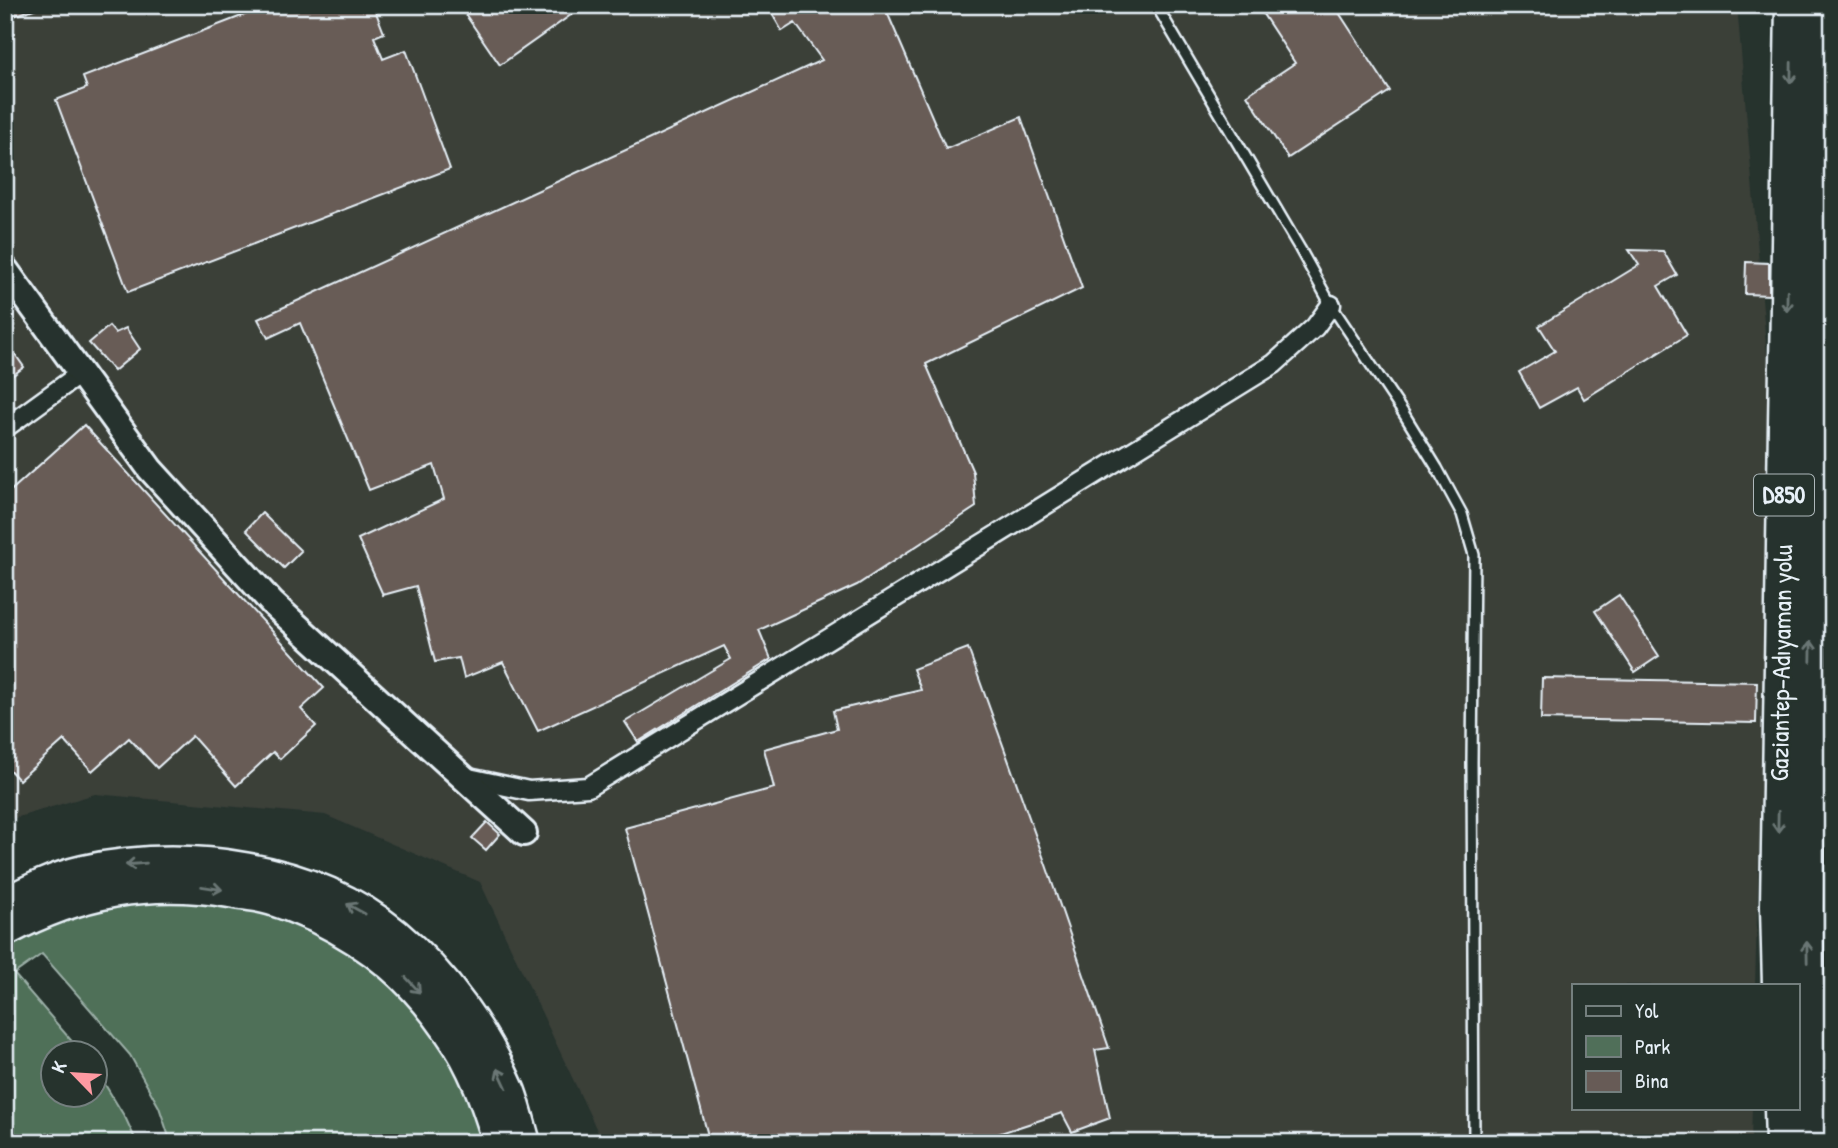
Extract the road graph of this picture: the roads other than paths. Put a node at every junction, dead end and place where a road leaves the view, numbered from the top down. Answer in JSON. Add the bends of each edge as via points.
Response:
{"nodes":[{"id":1,"x":1156,"y":5,"type":"edge"},
{"id":2,"x":1792,"y":5,"type":"edge"},
{"id":3,"x":1822,"y":5,"type":"edge"},
{"id":4,"x":1826,"y":177,"type":"edge"},
{"id":5,"x":5,"y":268,"type":"edge"},
{"id":6,"x":1331,"y":305,"type":"junction"},
{"id":7,"x":81,"y":373,"type":"junction"},
{"id":8,"x":1824,"y":390,"type":"edge"},
{"id":9,"x":5,"y":428,"type":"edge"},
{"id":10,"x":1821,"y":708,"type":"edge"},
{"id":11,"x":1821,"y":753,"type":"edge"},
{"id":12,"x":464,"y":777,"type":"junction"},
{"id":13,"x":524,"y":833,"type":"dead end"},
{"id":14,"x":5,"y":904,"type":"edge"},
{"id":15,"x":5,"y":930,"type":"edge"},
{"id":16,"x":1779,"y":984,"type":"edge"},
{"id":17,"x":1781,"y":1110,"type":"edge"},
{"id":18,"x":500,"y":1143,"type":"edge"},
{"id":19,"x":524,"y":1143,"type":"edge"},
{"id":20,"x":1475,"y":1143,"type":"edge"},
{"id":21,"x":1782,"y":1143,"type":"edge"},
{"id":22,"x":1810,"y":1143,"type":"edge"}],
"edges":[{"from":1,"to":6,"type":"lane"},
{"from":2,"to":16,"type":"highway","name":"Gaziantep-Adıyaman yolu","number":"D850","one_way":true},
{"from":3,"to":4,"type":"highway","name":"Gaziantep-Adıyaman yolu","number":"D850"},
{"from":4,"to":8,"type":"highway","name":"Gaziantep-Adıyaman yolu","number":"D850"},
{"from":5,"to":7,"type":"street"},
{"from":6,"to":12,"type":"street","via":[[1315,327],[1275,364],[588,787],[529,791]]},
{"from":6,"to":20,"type":"lane","via":[[1437,468],[1462,514],[1474,555]]},
{"from":7,"to":9,"type":"street"},
{"from":7,"to":12,"type":"street","via":[[150,469],[272,603]]},
{"from":10,"to":8,"type":"highway","name":"Gaziantep-Adıyaman yolu","number":"D850","one_way":true},
{"from":10,"to":11,"type":"highway","name":"Gaziantep-Adıyaman yolu","number":"D850"},
{"from":22,"to":11,"type":"highway","name":"Gaziantep-Adıyaman yolu","number":"D850","one_way":true,"via":[[1807,907]]},
{"from":12,"to":13,"type":"street"},
{"from":19,"to":14,"type":"highway","one_way":true,"via":[[510,1094],[492,1057],[445,987],[394,934],[333,897],[266,873],[206,863],[136,863],[81,872]]},
{"from":15,"to":18,"type":"highway","one_way":true,"via":[[65,902],[145,886],[209,887],[292,905],[357,937],[404,975],[431,1005],[471,1065]]},
{"from":17,"to":21,"type":"highway"}]}
